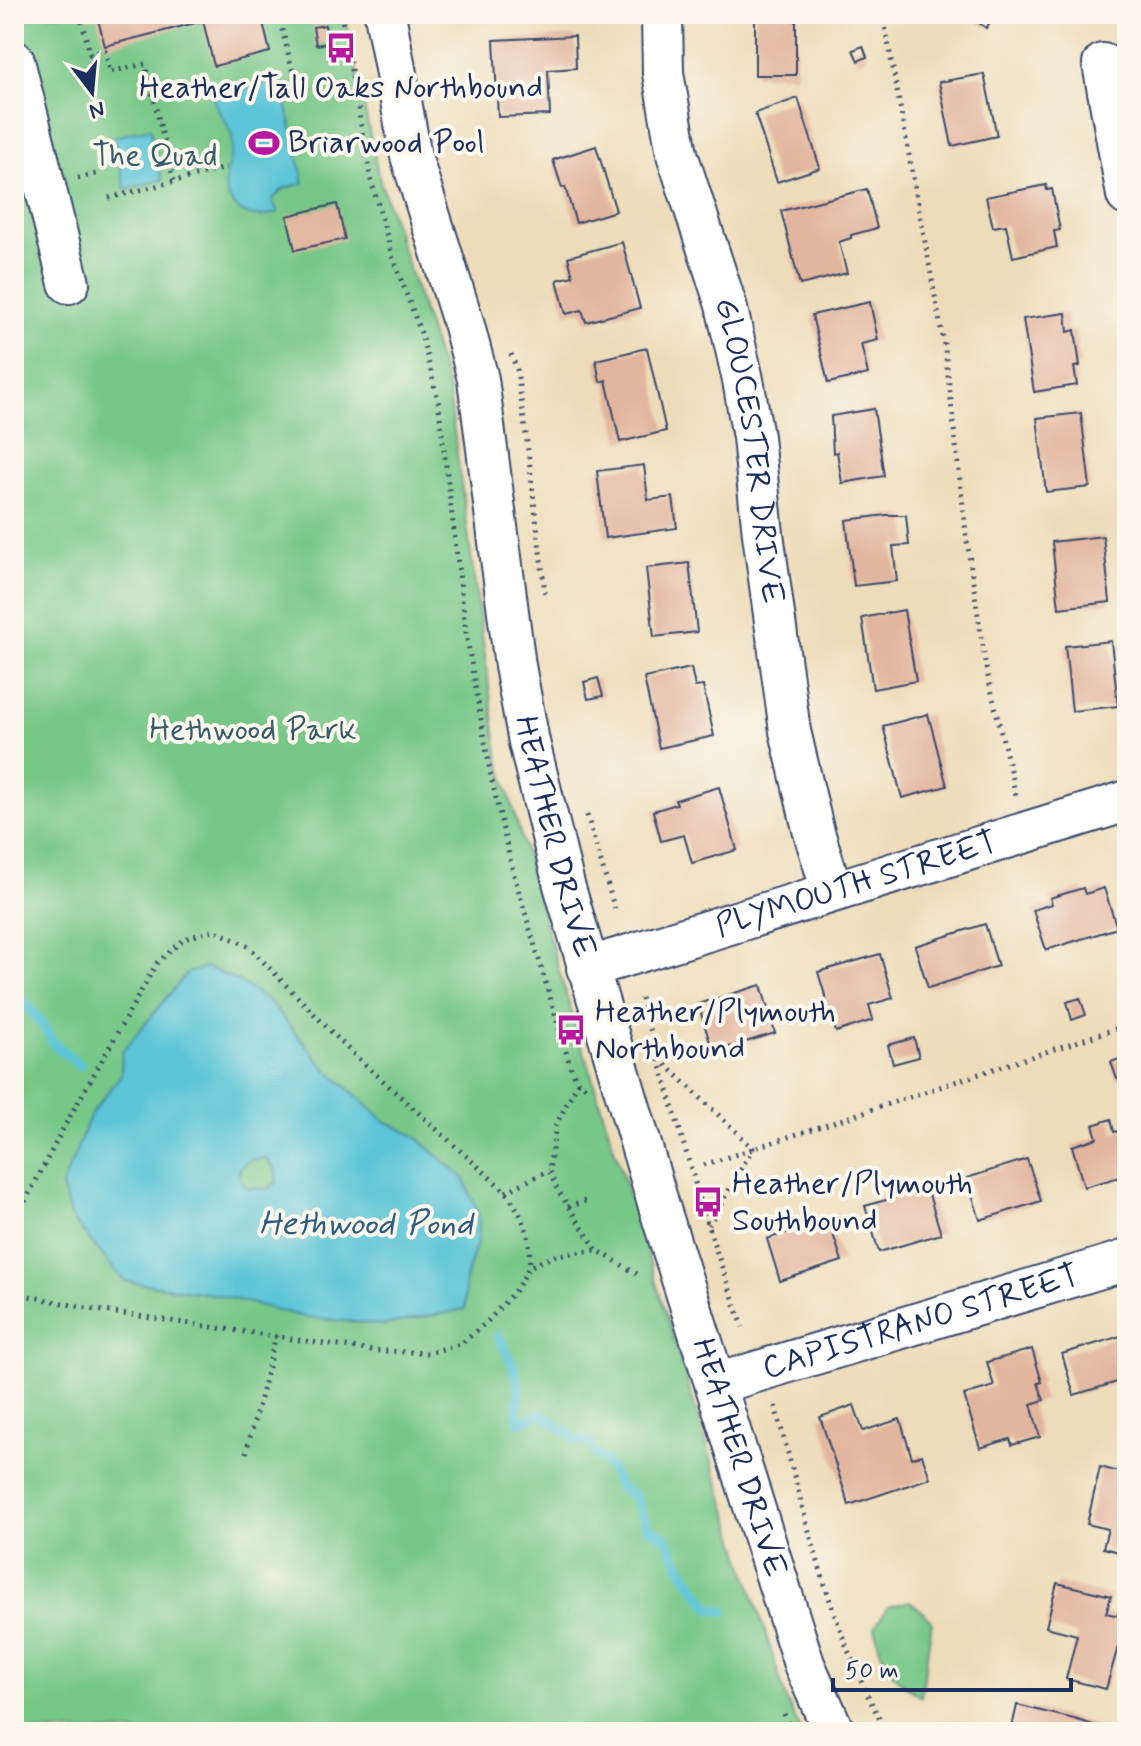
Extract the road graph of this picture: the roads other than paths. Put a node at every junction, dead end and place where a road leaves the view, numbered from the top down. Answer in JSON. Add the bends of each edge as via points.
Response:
{"nodes":[{"id":1,"x":385,"y":14,"type":"edge"},
{"id":2,"x":662,"y":14,"type":"edge"},
{"id":3,"x":14,"y":61,"type":"edge"},
{"id":4,"x":1103,"y":64,"type":"dead end"},
{"id":5,"x":1127,"y":195,"type":"edge"},
{"id":6,"x":69,"y":283,"type":"dead end"},
{"id":7,"x":1127,"y":801,"type":"edge"},
{"id":8,"x":832,"y":891,"type":"junction"},
{"id":9,"x":587,"y":968,"type":"junction"},
{"id":10,"x":1127,"y":1260,"type":"edge"},
{"id":11,"x":716,"y":1384,"type":"junction"},
{"id":12,"x":834,"y":1732,"type":"edge"}],
"edges":[{"from":1,"to":9,"type":"street","name":"HEATHER DRIVE","via":[[411,156],[478,379],[529,742]]},
{"from":2,"to":8,"type":"street","name":"GLOUCESTER DRIVE","via":[[663,73],[677,154],[726,305],[743,380],[790,731]]},
{"from":3,"to":6,"type":"street"},
{"from":4,"to":5,"type":"street"},
{"from":7,"to":8,"type":"street","name":"PLYMOUTH STREET"},
{"from":8,"to":9,"type":"street","name":"PLYMOUTH STREET"},
{"from":9,"to":11,"type":"street","name":"HEATHER DRIVE"},
{"from":10,"to":11,"type":"street","name":"CAPISTRANO STREET"},
{"from":11,"to":12,"type":"street","name":"HEATHER DRIVE","via":[[804,1664]]}]}
